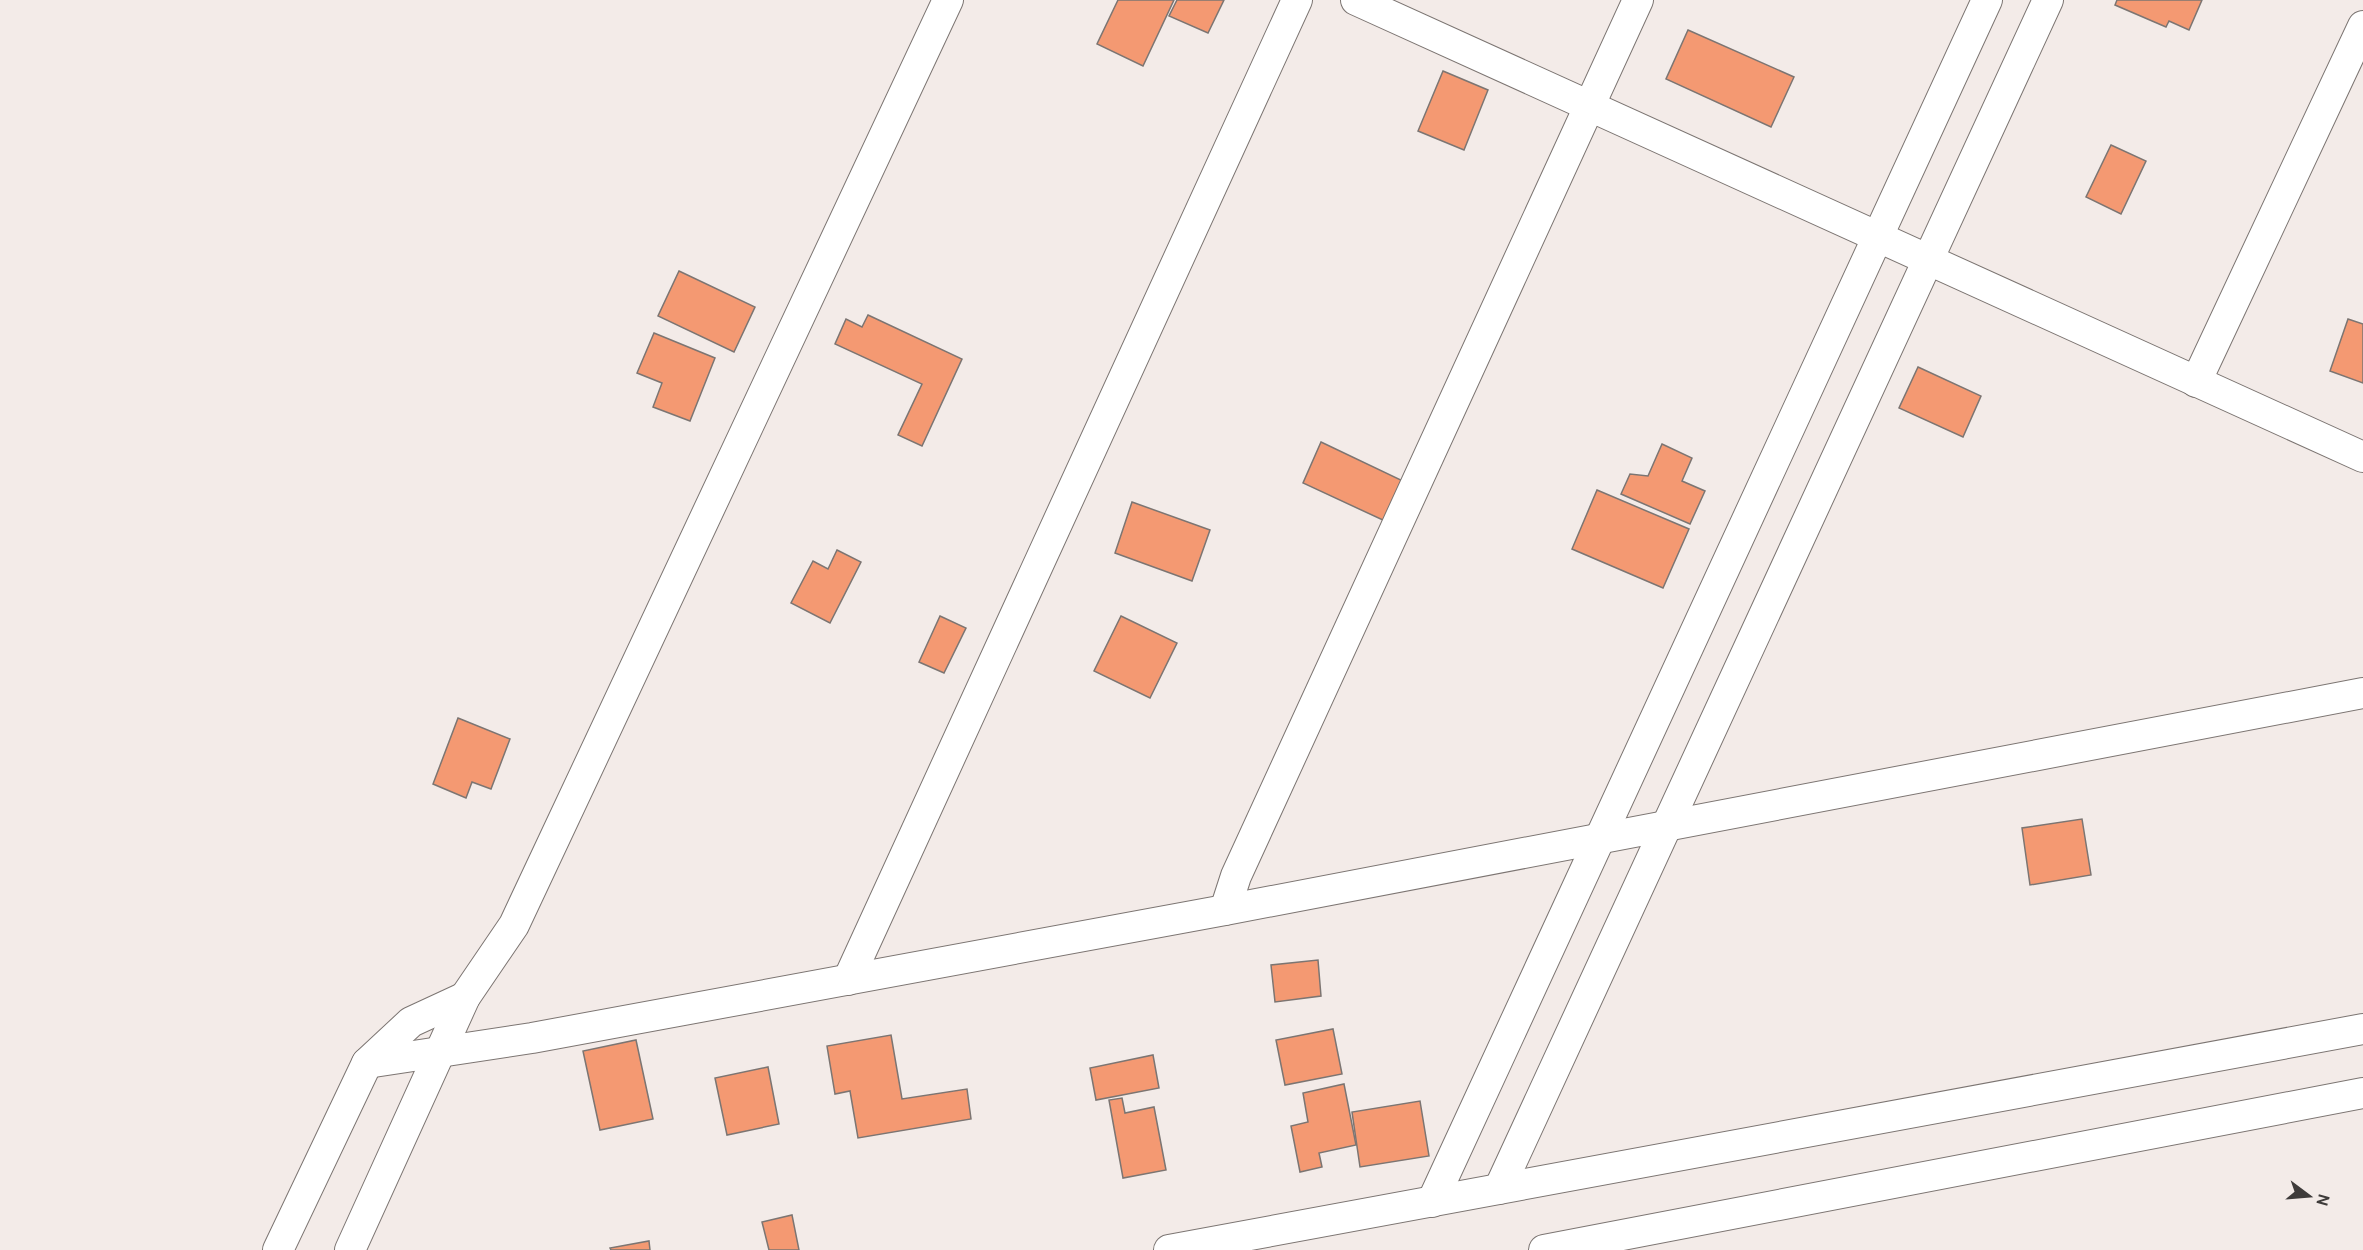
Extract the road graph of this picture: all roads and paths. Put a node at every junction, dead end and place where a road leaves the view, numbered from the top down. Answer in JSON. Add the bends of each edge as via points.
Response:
{"nodes":[{"id":1,"x":948,"y":0,"type":"edge"},
{"id":2,"x":1296,"y":0,"type":"edge"},
{"id":3,"x":1356,"y":0,"type":"edge"},
{"id":4,"x":1638,"y":0,"type":"edge"},
{"id":5,"x":1987,"y":0,"type":"edge"},
{"id":6,"x":2048,"y":0,"type":"edge"},
{"id":7,"x":2363,"y":26,"type":"edge"},
{"id":8,"x":1590,"y":106,"type":"junction"},
{"id":9,"x":1877,"y":237,"type":"junction"},
{"id":10,"x":1928,"y":260,"type":"junction"},
{"id":11,"x":2196,"y":382,"type":"junction"},
{"id":12,"x":2363,"y":457,"type":"edge"},
{"id":13,"x":2363,"y":693,"type":"edge"},
{"id":14,"x":1666,"y":827,"type":"junction"},
{"id":15,"x":1598,"y":840,"type":"junction"},
{"id":16,"x":1225,"y":910,"type":"junction"},
{"id":17,"x":848,"y":980,"type":"junction"},
{"id":18,"x":465,"y":997,"type":"junction"},
{"id":19,"x":2363,"y":1029,"type":"edge"},
{"id":20,"x":442,"y":1051,"type":"junction"},
{"id":21,"x":367,"y":1063,"type":"junction"},
{"id":22,"x":2363,"y":1093,"type":"edge"},
{"id":23,"x":1499,"y":1189,"type":"junction"},
{"id":24,"x":1432,"y":1202,"type":"junction"},
{"id":25,"x":278,"y":1250,"type":"edge"},
{"id":26,"x":350,"y":1250,"type":"edge"},
{"id":27,"x":1169,"y":1250,"type":"edge"},
{"id":28,"x":1544,"y":1250,"type":"edge"}],
"edges":[{"from":1,"to":18,"type":"street","via":[[514,925]]},
{"from":2,"to":17,"type":"street"},
{"from":3,"to":8,"type":"street"},
{"from":4,"to":8,"type":"street"},
{"from":5,"to":9,"type":"street"},
{"from":6,"to":10,"type":"street"},
{"from":7,"to":11,"type":"street"},
{"from":8,"to":9,"type":"street"},
{"from":8,"to":16,"type":"street","via":[[1241,866]]},
{"from":9,"to":10,"type":"street"},
{"from":9,"to":15,"type":"street"},
{"from":10,"to":11,"type":"street"},
{"from":10,"to":14,"type":"street"},
{"from":11,"to":12,"type":"street"},
{"from":13,"to":14,"type":"street"},
{"from":14,"to":15,"type":"street"},
{"from":14,"to":23,"type":"street"},
{"from":15,"to":16,"type":"street"},
{"from":15,"to":24,"type":"street"},
{"from":16,"to":17,"type":"street"},
{"from":17,"to":20,"type":"street"},
{"from":18,"to":20,"type":"street"},
{"from":18,"to":21,"type":"street","via":[[411,1022]]},
{"from":19,"to":23,"type":"street"},
{"from":20,"to":21,"type":"street"},
{"from":20,"to":26,"type":"street"},
{"from":21,"to":25,"type":"street"},
{"from":22,"to":28,"type":"street"},
{"from":23,"to":24,"type":"street"},
{"from":24,"to":27,"type":"street"}]}
